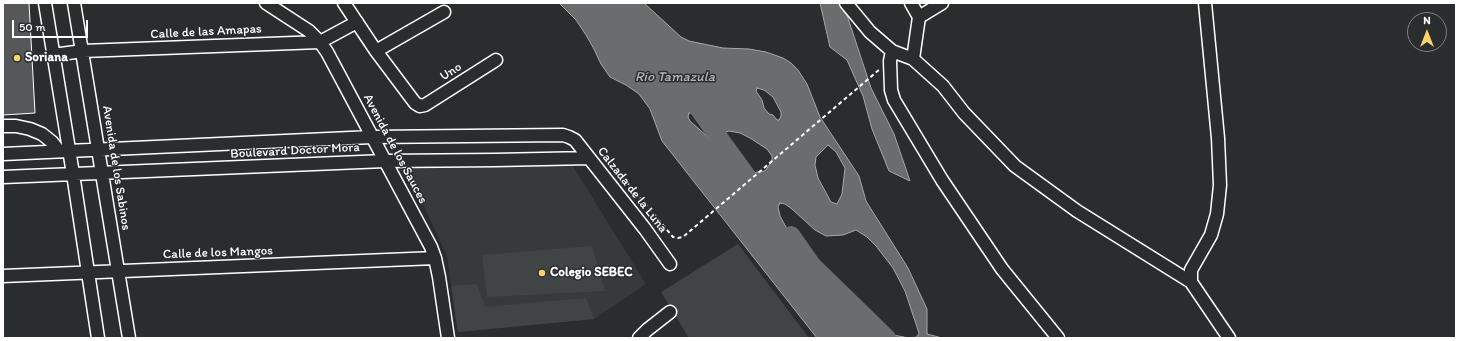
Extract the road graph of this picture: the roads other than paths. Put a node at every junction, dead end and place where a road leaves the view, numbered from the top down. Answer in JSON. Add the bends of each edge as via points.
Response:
{"nodes":[{"id":1,"x":45,"y":3,"type":"edge"},
{"id":2,"x":74,"y":3,"type":"edge"},
{"id":3,"x":266,"y":3,"type":"edge"},
{"id":4,"x":344,"y":3,"type":"edge"},
{"id":5,"x":846,"y":3,"type":"edge"},
{"id":6,"x":911,"y":3,"type":"edge"},
{"id":7,"x":942,"y":3,"type":"edge"},
{"id":8,"x":1205,"y":3,"type":"edge"},
{"id":9,"x":444,"y":12,"type":"dead end"},
{"id":10,"x":919,"y":17,"type":"junction"},
{"id":11,"x":356,"y":22,"type":"junction"},
{"id":12,"x":320,"y":42,"type":"junction"},
{"id":13,"x":892,"y":51,"type":"junction"},
{"id":14,"x":83,"y":52,"type":"junction"},
{"id":15,"x":376,"y":52,"type":"junction"},
{"id":16,"x":53,"y":55,"type":"junction"},
{"id":17,"x":913,"y":59,"type":"junction"},
{"id":18,"x":496,"y":60,"type":"dead end"},
{"id":19,"x":3,"y":126,"type":"edge"},
{"id":20,"x":372,"y":137,"type":"junction"},
{"id":21,"x":569,"y":137,"type":"joint"},
{"id":22,"x":98,"y":150,"type":"junction"},
{"id":23,"x":64,"y":151,"type":"junction"},
{"id":24,"x":3,"y":154,"type":"edge"},
{"id":25,"x":589,"y":158,"type":"junction"},
{"id":26,"x":384,"y":160,"type":"junction"},
{"id":27,"x":102,"y":173,"type":"junction"},
{"id":28,"x":73,"y":174,"type":"junction"},
{"id":29,"x":3,"y":177,"type":"edge"},
{"id":30,"x":435,"y":258,"type":"junction"},
{"id":31,"x":670,"y":264,"type":"dead end"},
{"id":32,"x":119,"y":272,"type":"junction"},
{"id":33,"x":88,"y":273,"type":"junction"},
{"id":34,"x":3,"y":276,"type":"edge"},
{"id":35,"x":1191,"y":282,"type":"junction"},
{"id":36,"x":670,"y":312,"type":"dead end"},
{"id":37,"x":98,"y":338,"type":"edge"},
{"id":38,"x":129,"y":338,"type":"edge"},
{"id":39,"x":448,"y":338,"type":"edge"},
{"id":40,"x":639,"y":338,"type":"edge"},
{"id":41,"x":1058,"y":338,"type":"edge"},
{"id":42,"x":1229,"y":338,"type":"edge"}],
"edges":[{"from":1,"to":16,"type":"street"},
{"from":2,"to":14,"type":"street","name":"Avenida de los Sabinos"},
{"from":3,"to":12,"type":"street","name":"Avenida de los Sauces","via":[[303,27]]},
{"from":4,"to":11,"type":"street"},
{"from":5,"to":13,"type":"street","via":[[870,32]]},
{"from":6,"to":10,"type":"street"},
{"from":7,"to":10,"type":"street"},
{"from":8,"to":35,"type":"street","via":[[1220,185],[1217,214],[1211,235],[1191,270]]},
{"from":9,"to":15,"type":"street"},
{"from":10,"to":17,"type":"street"},
{"from":11,"to":12,"type":"street","name":"Calle de las Amapas"},
{"from":11,"to":15,"type":"street"},
{"from":12,"to":14,"type":"street","name":"Calle de las Amapas"},
{"from":12,"to":20,"type":"street","name":"Avenida de los Sauces"},
{"from":13,"to":17,"type":"street"},
{"from":13,"to":41,"type":"street","via":[[891,90],[894,100],[942,180],[1002,269]]},
{"from":14,"to":16,"type":"street","name":"Calle de las Amapas"},
{"from":14,"to":22,"type":"street","name":"Avenida de los Sabinos"},
{"from":15,"to":18,"type":"street","name":"Uno","via":[[420,106]]},
{"from":16,"to":23,"type":"street"},
{"from":17,"to":35,"type":"street","via":[[942,86],[1015,166],[1107,231]]},
{"from":19,"to":23,"type":"street","via":[[30,128]]},
{"from":20,"to":21,"type":"street","name":"Boulevard Doctor Mora"},
{"from":20,"to":22,"type":"street","name":"Boulevard Doctor Mora"},
{"from":20,"to":26,"type":"street","name":"Avenida de los Sauces"},
{"from":21,"to":25,"type":"street","name":"Calzada de la Luna","via":[[575,140]]},
{"from":22,"to":23,"type":"street","name":"Boulevard Doctor Mora"},
{"from":22,"to":27,"type":"street","name":"Avenida de los Sabinos"},
{"from":23,"to":24,"type":"street","name":"Boulevard Doctor Mora"},
{"from":23,"to":28,"type":"street"},
{"from":25,"to":26,"type":"street","name":"Boulevard Doctor Mora"},
{"from":25,"to":31,"type":"street","name":"Calzada de la Luna"},
{"from":26,"to":27,"type":"street","name":"Boulevard Doctor Mora"},
{"from":26,"to":30,"type":"street","name":"Avenida de los Sauces"},
{"from":27,"to":28,"type":"street","name":"Boulevard Doctor Mora"},
{"from":27,"to":32,"type":"street","name":"Avenida de los Sabinos"},
{"from":28,"to":29,"type":"street","name":"Boulevard Doctor Mora"},
{"from":28,"to":33,"type":"street"},
{"from":30,"to":32,"type":"street","name":"Calle de los Mangos"},
{"from":30,"to":39,"type":"street","name":"Avenida de los Sauces"},
{"from":32,"to":33,"type":"street","name":"Calle de los Mangos"},
{"from":32,"to":38,"type":"street","name":"Avenida de los Sabinos"},
{"from":33,"to":34,"type":"street","name":"Calle de los Mangos"},
{"from":33,"to":37,"type":"street"},
{"from":35,"to":42,"type":"street"},
{"from":36,"to":40,"type":"street"}]}
